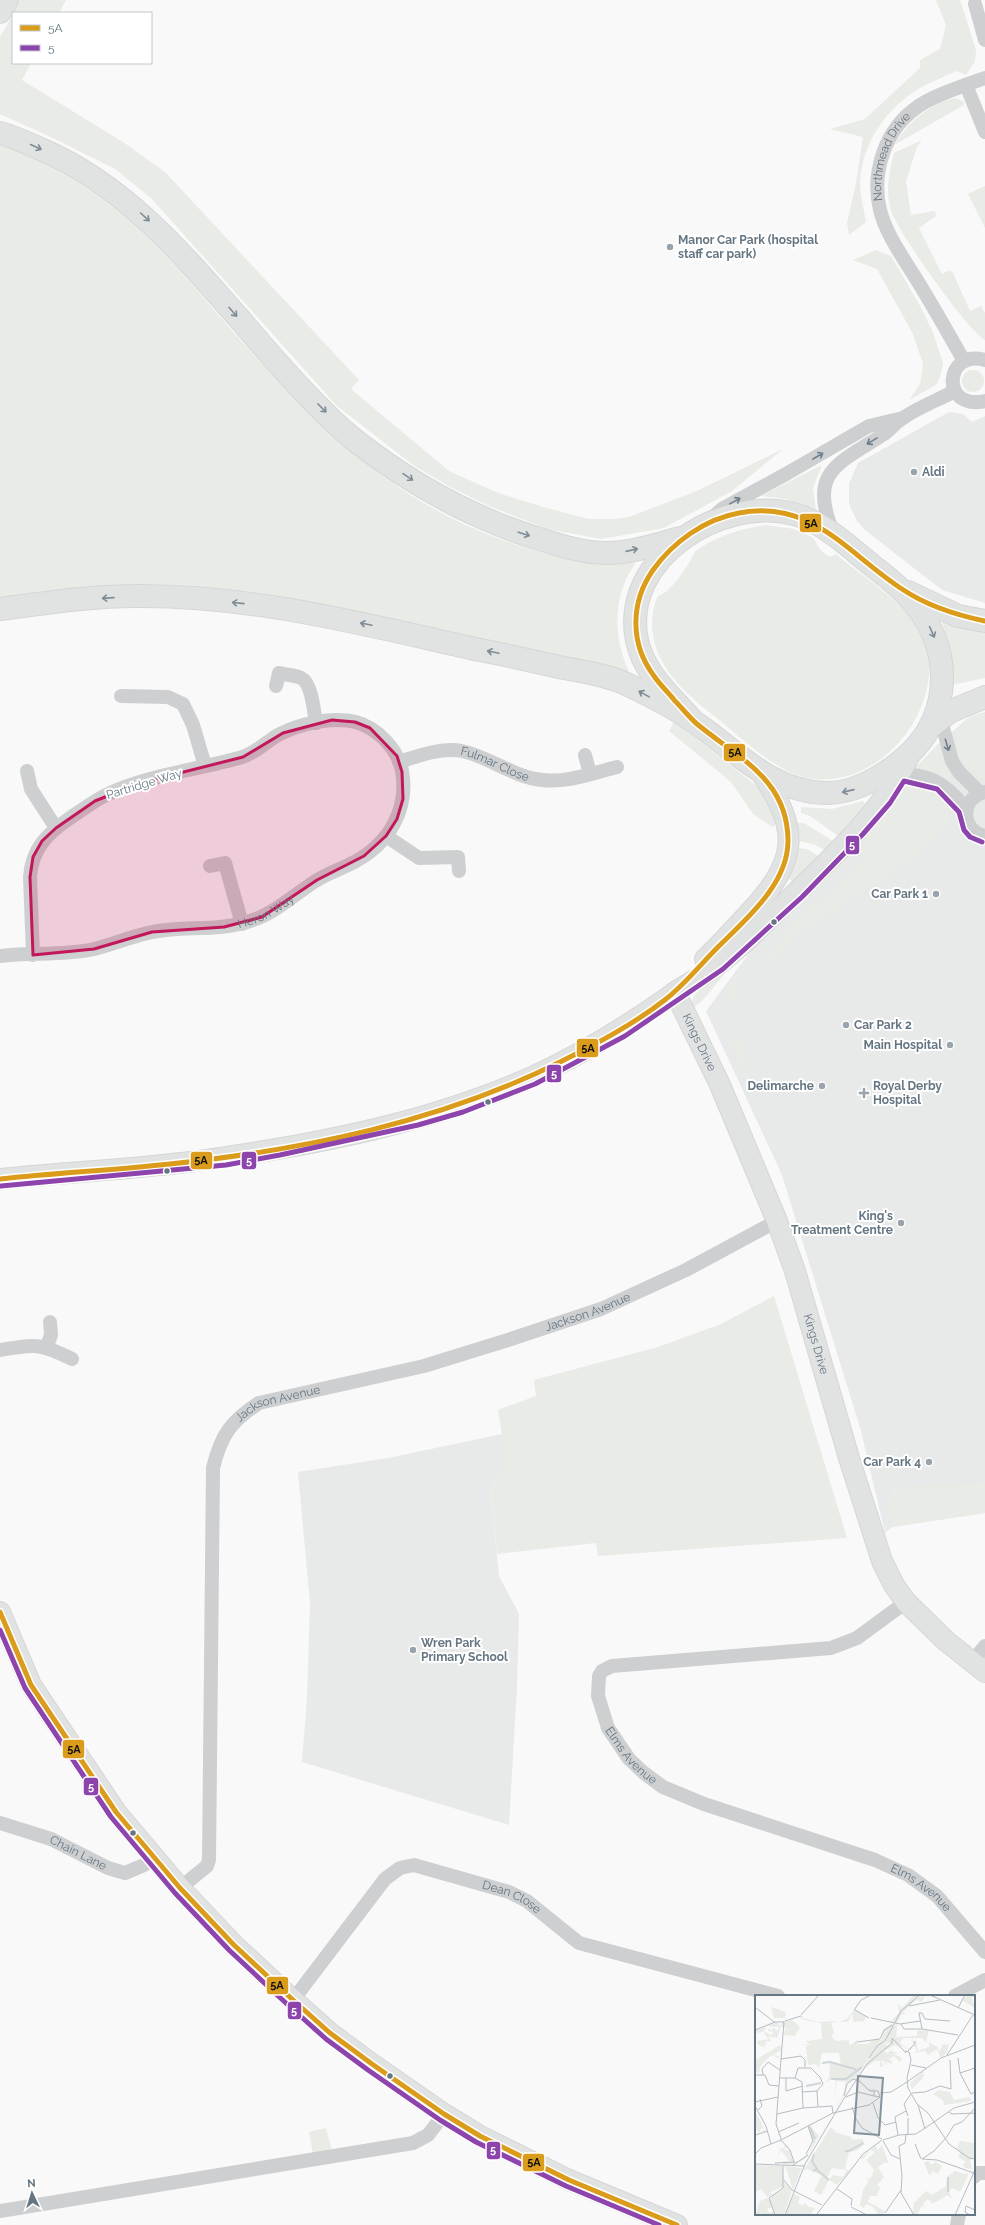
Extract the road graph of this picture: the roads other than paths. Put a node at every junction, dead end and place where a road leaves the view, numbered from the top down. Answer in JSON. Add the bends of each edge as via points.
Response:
{"nodes":[{"id":1,"x":7,"y":0,"type":"edge"},
{"id":2,"x":975,"y":4,"type":"dead end"},
{"id":3,"x":0,"y":12,"type":"edge"},
{"id":4,"x":985,"y":40,"type":"edge"},
{"id":5,"x":985,"y":78,"type":"edge"},
{"id":6,"x":966,"y":85,"type":"junction"},
{"id":7,"x":985,"y":132,"type":"edge"},
{"id":8,"x":0,"y":133,"type":"edge"},
{"id":9,"x":985,"y":360,"type":"edge"},
{"id":10,"x":964,"y":361,"type":"junction"},
{"id":11,"x":954,"y":391,"type":"junction"},
{"id":12,"x":985,"y":402,"type":"edge"},
{"id":13,"x":903,"y":418,"type":"junction"},
{"id":14,"x":704,"y":525,"type":"junction"},
{"id":15,"x":836,"y":537,"type":"junction"},
{"id":16,"x":682,"y":538,"type":"junction"},
{"id":17,"x":902,"y":589,"type":"junction"},
{"id":18,"x":0,"y":609,"type":"edge"},
{"id":19,"x":985,"y":621,"type":"edge"},
{"id":20,"x":276,"y":686,"type":"dead end"},
{"id":21,"x":121,"y":696,"type":"dead end"},
{"id":22,"x":985,"y":697,"type":"edge"},
{"id":23,"x":936,"y":717,"type":"junction"},
{"id":24,"x":691,"y":719,"type":"junction"},
{"id":25,"x":316,"y":723,"type":"junction"},
{"id":26,"x":365,"y":726,"type":"joint"},
{"id":27,"x":585,"y":755,"type":"dead end"},
{"id":28,"x":399,"y":762,"type":"junction"},
{"id":29,"x":205,"y":766,"type":"junction"},
{"id":30,"x":617,"y":767,"type":"dead end"},
{"id":31,"x":27,"y":771,"type":"dead end"},
{"id":32,"x":760,"y":771,"type":"junction"},
{"id":33,"x":590,"y":774,"type":"junction"},
{"id":34,"x":892,"y":774,"type":"junction"},
{"id":35,"x":983,"y":793,"type":"edge"},
{"id":36,"x":966,"y":809,"type":"junction"},
{"id":37,"x":56,"y":828,"type":"junction"},
{"id":38,"x":386,"y":836,"type":"junction"},
{"id":39,"x":985,"y":836,"type":"edge"},
{"id":40,"x":210,"y":866,"type":"dead end"},
{"id":41,"x":459,"y":871,"type":"dead end"},
{"id":42,"x":242,"y":924,"type":"junction"},
{"id":43,"x":33,"y":955,"type":"junction"},
{"id":44,"x":0,"y":956,"type":"edge"},
{"id":45,"x":675,"y":992,"type":"junction"},
{"id":46,"x":0,"y":1179,"type":"edge"},
{"id":47,"x":777,"y":1221,"type":"junction"},
{"id":48,"x":50,"y":1322,"type":"dead end"},
{"id":49,"x":47,"y":1346,"type":"junction"},
{"id":50,"x":0,"y":1350,"type":"edge"},
{"id":51,"x":72,"y":1359,"type":"dead end"},
{"id":52,"x":906,"y":1602,"type":"junction"},
{"id":53,"x":0,"y":1612,"type":"edge"},
{"id":54,"x":985,"y":1646,"type":"edge"},
{"id":55,"x":979,"y":1667,"type":"edge"},
{"id":56,"x":0,"y":1823,"type":"edge"},
{"id":57,"x":153,"y":1858,"type":"junction"},
{"id":58,"x":180,"y":1888,"type":"junction"},
{"id":59,"x":985,"y":1952,"type":"edge"},
{"id":60,"x":985,"y":1980,"type":"edge"},
{"id":61,"x":774,"y":1995,"type":"edge"},
{"id":62,"x":957,"y":1995,"type":"edge"},
{"id":63,"x":293,"y":2000,"type":"junction"},
{"id":64,"x":444,"y":2114,"type":"junction"},
{"id":65,"x":0,"y":2211,"type":"edge"},
{"id":66,"x":959,"y":2215,"type":"edge"},
{"id":67,"x":677,"y":2225,"type":"edge"},
{"id":68,"x":957,"y":2225,"type":"edge"}],
"edges":[{"from":1,"to":3,"type":"highway"},
{"from":2,"to":4,"type":"street"},
{"from":5,"to":6,"type":"street","name":"Northmead Drive"},
{"from":6,"to":7,"type":"street"},
{"from":6,"to":10,"type":"street","name":"Northmead Drive","via":[[917,106],[897,125],[891,133],[880,162],[877,185],[878,204],[885,224],[901,256]]},
{"from":8,"to":16,"type":"highway","one_way":true,"via":[[71,164],[123,198],[177,248],[295,382],[352,437],[438,495],[509,529],[574,549],[607,553]]},
{"from":9,"to":10,"type":"street","via":[[977,358]]},
{"from":10,"to":11,"type":"street","via":[[955,369],[952,379]]},
{"from":11,"to":12,"type":"street","via":[[963,400],[971,403]]},
{"from":11,"to":13,"type":"street"},
{"from":14,"to":13,"type":"street","one_way":true,"via":[[722,509],[869,426]]},
{"from":13,"to":15,"type":"street","one_way":true,"via":[[886,433],[838,463],[831,472],[824,498],[826,517]]},
{"from":14,"to":15,"type":"highway","via":[[740,513],[768,510],[794,514],[815,523]]},
{"from":14,"to":16,"type":"highway"},
{"from":15,"to":17,"type":"highway"},
{"from":16,"to":24,"type":"highway","via":[[647,578],[635,626],[636,639],[645,664]]},
{"from":17,"to":19,"type":"highway","via":[[958,616]]},
{"from":17,"to":23,"type":"highway","one_way":true,"via":[[926,619],[937,647],[942,677]]},
{"from":24,"to":18,"type":"highway","one_way":true,"via":[[626,684],[606,677],[270,606],[137,596],[68,600]]},
{"from":20,"to":25,"type":"street","via":[[279,673],[306,681]]},
{"from":21,"to":29,"type":"street","via":[[168,697],[184,704]]},
{"from":22,"to":23,"type":"highway"},
{"from":23,"to":34,"type":"highway"},
{"from":23,"to":35,"type":"street","one_way":true,"via":[[952,761],[959,772]]},
{"from":24,"to":32,"type":"highway"},
{"from":25,"to":26,"type":"street","name":"Partridge Way","via":[[343,720]]},
{"from":25,"to":29,"type":"street","name":"Partridge Way","via":[[283,733],[243,757]]},
{"from":26,"to":28,"type":"street","name":"Heron Way","via":[[385,740]]},
{"from":27,"to":33,"type":"street"},
{"from":28,"to":33,"type":"street","name":"Fulmar Close","via":[[454,750],[536,779],[562,780]]},
{"from":28,"to":38,"type":"street","name":"Heron Way","via":[[404,784],[403,799],[397,819]]},
{"from":29,"to":37,"type":"street","name":"Partridge Way","via":[[108,794]]},
{"from":30,"to":33,"type":"street","name":"Fulmar Close"},
{"from":31,"to":37,"type":"street","via":[[31,789]]},
{"from":34,"to":32,"type":"highway","one_way":true,"via":[[855,789],[827,794],[802,791],[784,785]]},
{"from":32,"to":45,"type":"main road","via":[[784,816],[789,844],[780,876],[758,904]]},
{"from":34,"to":36,"type":"street","via":[[918,776],[941,783]]},
{"from":34,"to":45,"type":"main road","via":[[885,798],[797,892],[719,964]]},
{"from":35,"to":36,"type":"street","via":[[969,802]]},
{"from":36,"to":39,"type":"street","via":[[969,826]]},
{"from":37,"to":43,"type":"street","name":"Partridge Way","via":[[39,845],[31,866]]},
{"from":38,"to":41,"type":"street","via":[[419,858],[458,857]]},
{"from":38,"to":42,"type":"street","name":"Heron Way","via":[[359,859],[317,880],[262,917]]},
{"from":40,"to":42,"type":"street","via":[[225,863]]},
{"from":42,"to":43,"type":"street","name":"Heron Way","via":[[166,930],[133,936],[94,949]]},
{"from":43,"to":44,"type":"street","name":"Heron Way"},
{"from":45,"to":46,"type":"main road","via":[[621,1030],[532,1077],[460,1105],[416,1118],[225,1158]]},
{"from":45,"to":47,"type":"main road","name":"Kings Drive","via":[[720,1085]]},
{"from":47,"to":52,"type":"main road","name":"Kings Drive","via":[[803,1295],[870,1526],[888,1573]]},
{"from":47,"to":58,"type":"street","name":"Jackson Avenue","via":[[686,1270],[601,1309],[424,1366],[259,1403],[241,1414],[228,1428],[218,1446],[213,1468],[209,1860],[207,1866]]},
{"from":48,"to":49,"type":"street","via":[[51,1335]]},
{"from":49,"to":50,"type":"street","via":[[30,1345]]},
{"from":49,"to":51,"type":"street"},
{"from":52,"to":55,"type":"main road","name":"Kings Drive","via":[[946,1641]]},
{"from":52,"to":59,"type":"street","name":"Elms Avenue","via":[[857,1638],[836,1647],[612,1666],[602,1671],[599,1676],[598,1696],[608,1728],[629,1759],[663,1787],[704,1804],[875,1860],[908,1875],[937,1896]]},
{"from":53,"to":57,"type":"main road","via":[[31,1684],[116,1812]]},
{"from":54,"to":55,"type":"street"},
{"from":56,"to":57,"type":"street","name":"Chain Lane","via":[[51,1839],[108,1868],[125,1873]]},
{"from":57,"to":58,"type":"main road"},
{"from":58,"to":63,"type":"main road","via":[[234,1945]]},
{"from":60,"to":62,"type":"street"},
{"from":61,"to":63,"type":"street","name":"Dean Close","via":[[579,1943],[527,1901],[509,1892],[414,1866],[400,1868],[385,1879]]},
{"from":63,"to":64,"type":"main road","via":[[330,2033]]},
{"from":64,"to":65,"type":"street","via":[[428,2135],[413,2143]]},
{"from":64,"to":67,"type":"main road","via":[[502,2148],[562,2177]]},
{"from":66,"to":68,"type":"street"}]}
